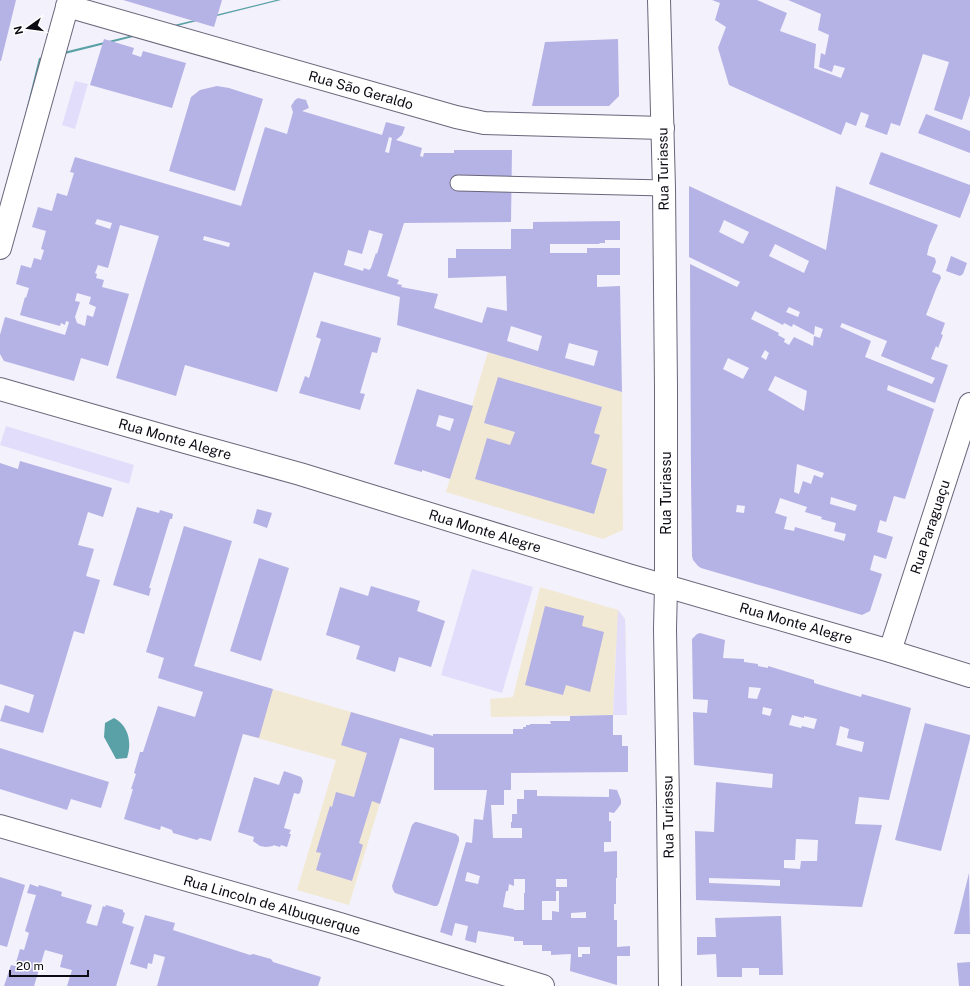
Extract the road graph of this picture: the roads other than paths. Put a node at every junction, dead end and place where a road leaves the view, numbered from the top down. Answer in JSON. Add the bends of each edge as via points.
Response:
{"nodes":[{"id":1,"x":659,"y":0,"type":"edge"},
{"id":2,"x":68,"y":3,"type":"edge"},
{"id":3,"x":663,"y":128,"type":"junction"},
{"id":4,"x":458,"y":183,"type":"dead end"},
{"id":5,"x":664,"y":188,"type":"junction"},
{"id":6,"x":0,"y":248,"type":"edge"},
{"id":7,"x":0,"y":389,"type":"edge"},
{"id":8,"x":970,"y":404,"type":"edge"},
{"id":9,"x":666,"y":586,"type":"junction"},
{"id":10,"x":890,"y":651,"type":"junction"},
{"id":11,"x":970,"y":676,"type":"edge"},
{"id":12,"x":0,"y":826,"type":"edge"},
{"id":13,"x":543,"y":986,"type":"edge"},
{"id":14,"x":670,"y":986,"type":"edge"}],
"edges":[{"from":1,"to":3,"type":"street","name":"Rua Turiassu"},
{"from":2,"to":3,"type":"street","name":"Rua São Geraldo","via":[[456,118],[484,123]]},
{"from":2,"to":6,"type":"street"},
{"from":3,"to":5,"type":"street","name":"Rua Turiassu"},
{"from":4,"to":5,"type":"lane"},
{"from":5,"to":9,"type":"street","name":"Rua Turiassu"},
{"from":7,"to":9,"type":"street","name":"Rua Monte Alegre","via":[[300,474]]},
{"from":8,"to":10,"type":"street","name":"Rua Paraguaçu"},
{"from":9,"to":10,"type":"street","name":"Rua Monte Alegre"},
{"from":9,"to":14,"type":"street","name":"Rua Turiassu"},
{"from":10,"to":11,"type":"street","name":"Rua Monte Alegre"},
{"from":12,"to":13,"type":"street","name":"Rua Lincoln de Albuquerque","via":[[340,924]]}]}
